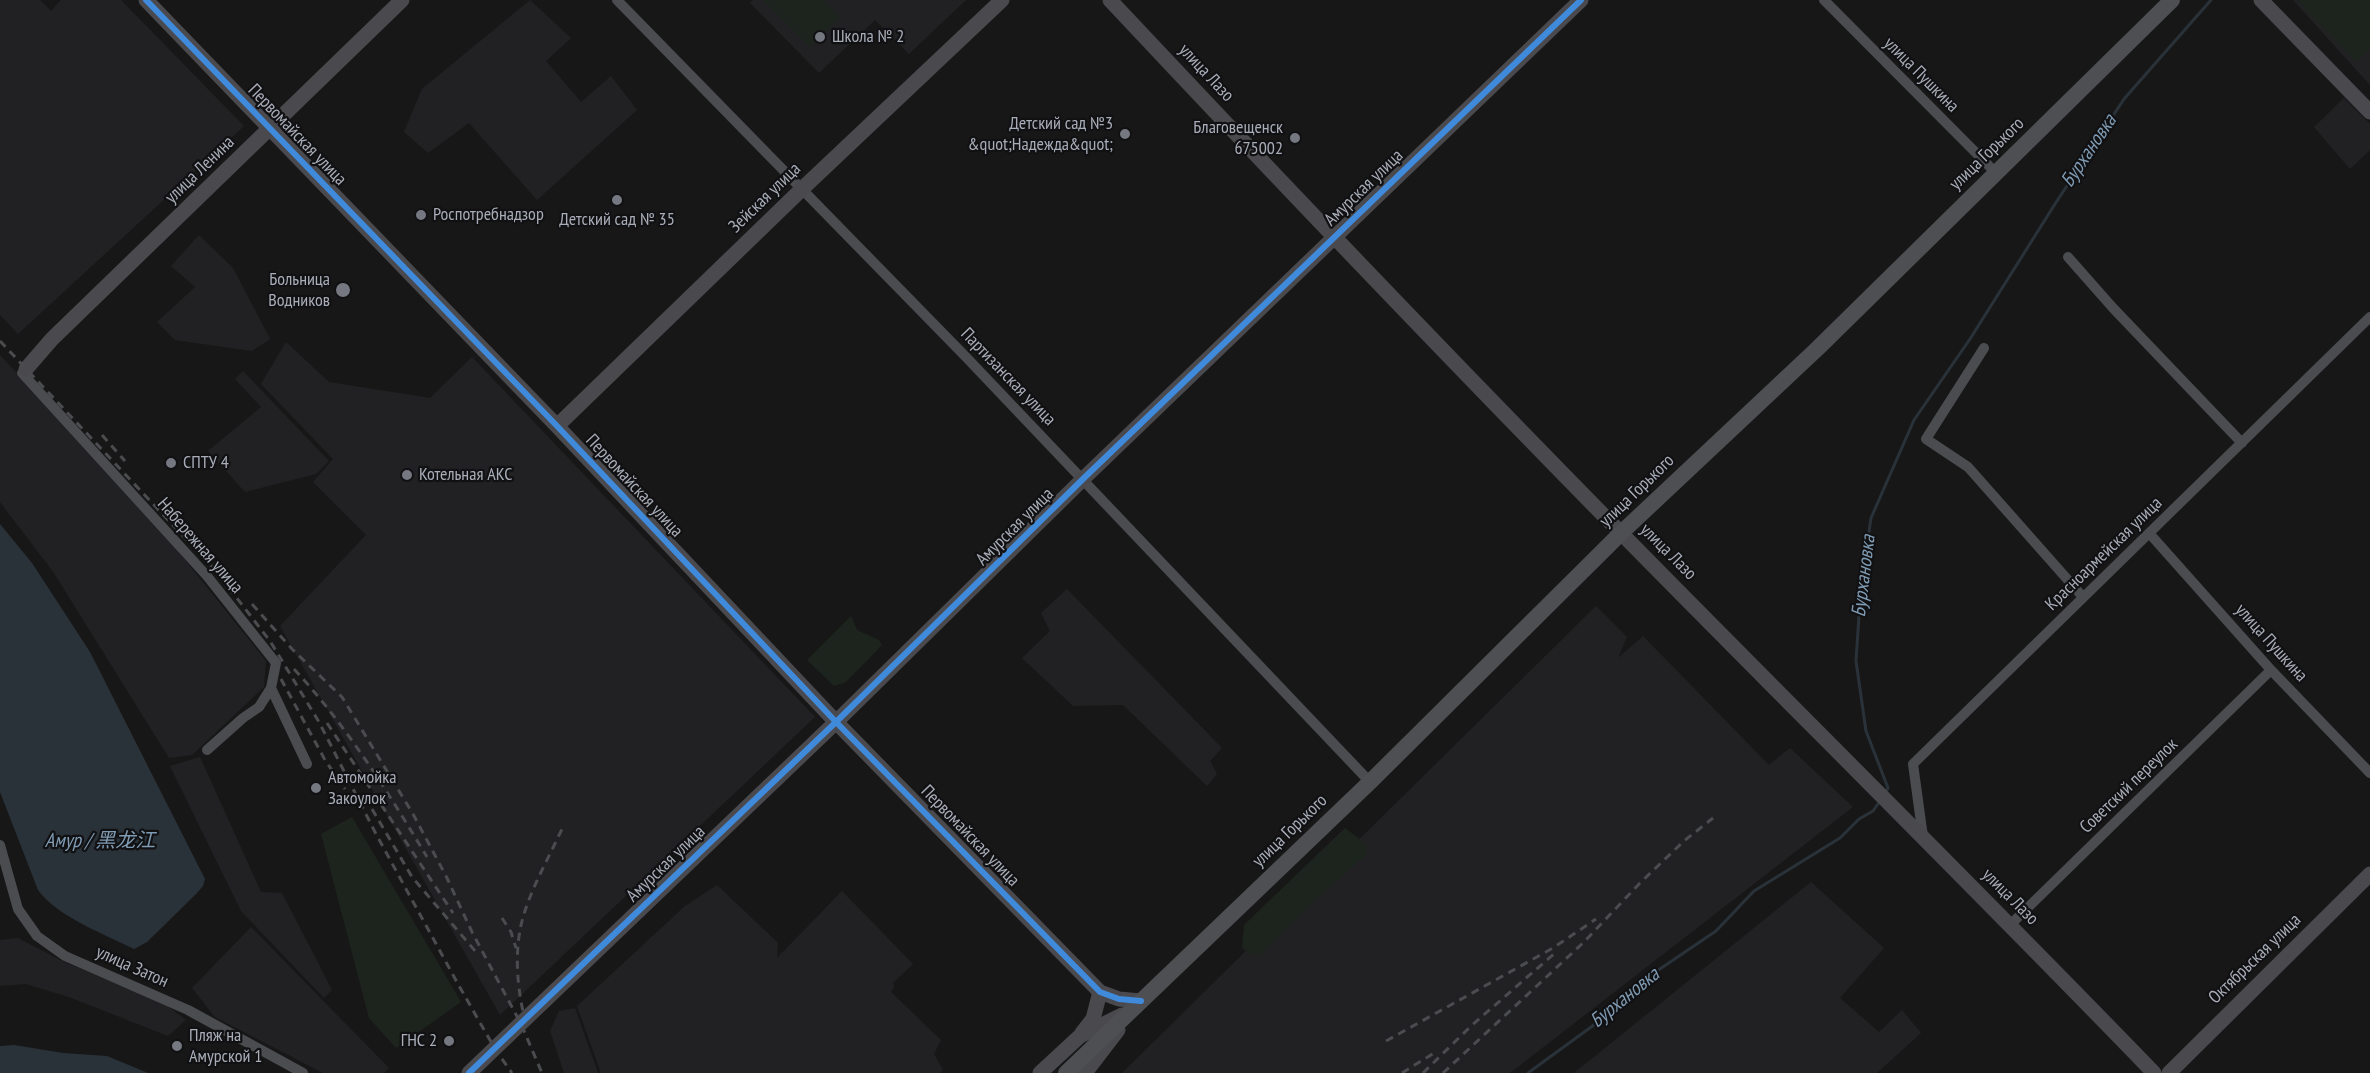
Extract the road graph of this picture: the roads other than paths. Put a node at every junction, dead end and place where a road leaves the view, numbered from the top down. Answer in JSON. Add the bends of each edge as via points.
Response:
{"nodes":[{"id":1,"x":146,"y":0,"type":"edge"},
{"id":2,"x":402,"y":0,"type":"edge"},
{"id":3,"x":617,"y":0,"type":"edge"},
{"id":4,"x":1002,"y":0,"type":"edge"},
{"id":5,"x":1110,"y":0,"type":"edge"},
{"id":6,"x":1581,"y":0,"type":"edge"},
{"id":7,"x":1824,"y":0,"type":"edge"},
{"id":8,"x":2172,"y":0,"type":"edge"},
{"id":9,"x":2261,"y":0,"type":"edge"},
{"id":10,"x":2370,"y":112,"type":"edge"},
{"id":11,"x":271,"y":128,"type":"junction"},
{"id":12,"x":1996,"y":173,"type":"junction"},
{"id":13,"x":803,"y":188,"type":"junction"},
{"id":14,"x":1334,"y":237,"type":"junction"},
{"id":15,"x":2068,"y":257,"type":"dead end"},
{"id":16,"x":2370,"y":317,"type":"edge"},
{"id":17,"x":1984,"y":348,"type":"dead end"},
{"id":18,"x":26,"y":369,"type":"joint"},
{"id":19,"x":557,"y":426,"type":"junction"},
{"id":20,"x":2242,"y":443,"type":"junction"},
{"id":21,"x":1083,"y":480,"type":"junction"},
{"id":22,"x":1621,"y":533,"type":"junction"},
{"id":23,"x":2150,"y":533,"type":"junction"},
{"id":24,"x":2083,"y":597,"type":"junction"},
{"id":25,"x":2271,"y":670,"type":"junction"},
{"id":26,"x":271,"y":688,"type":"junction"},
{"id":27,"x":836,"y":722,"type":"junction"},
{"id":28,"x":207,"y":750,"type":"dead end"},
{"id":29,"x":307,"y":764,"type":"dead end"},
{"id":30,"x":2370,"y":774,"type":"edge"},
{"id":31,"x":1370,"y":782,"type":"junction"},
{"id":32,"x":1923,"y":837,"type":"junction"},
{"id":33,"x":0,"y":845,"type":"edge"},
{"id":34,"x":2370,"y":874,"type":"edge"},
{"id":35,"x":2010,"y":925,"type":"junction"},
{"id":36,"x":1100,"y":992,"type":"junction"},
{"id":37,"x":1136,"y":1006,"type":"junction"},
{"id":38,"x":1080,"y":1036,"type":"junction"},
{"id":39,"x":303,"y":1073,"type":"edge"},
{"id":40,"x":469,"y":1073,"type":"edge"},
{"id":41,"x":1040,"y":1073,"type":"edge"},
{"id":42,"x":1066,"y":1073,"type":"edge"},
{"id":43,"x":1085,"y":1073,"type":"edge"},
{"id":44,"x":2154,"y":1073,"type":"edge"},
{"id":45,"x":2169,"y":1073,"type":"edge"}],
"edges":[{"from":1,"to":11,"type":"street","name":"Первомайская улица"},
{"from":2,"to":11,"type":"street","name":"улица Ленина"},
{"from":3,"to":13,"type":"street","name":"Партизанская улица"},
{"from":4,"to":13,"type":"street","name":"Зейская улица"},
{"from":5,"to":14,"type":"street","name":"улица Лазо"},
{"from":6,"to":14,"type":"street","name":"Амурская улица"},
{"from":7,"to":12,"type":"street","name":"улица Пушкина"},
{"from":8,"to":12,"type":"main road","name":"улица Горького"},
{"from":9,"to":10,"type":"street"},
{"from":11,"to":18,"type":"street","name":"улица Ленина","via":[[52,339]]},
{"from":11,"to":19,"type":"street","name":"Первомайская улица"},
{"from":12,"to":22,"type":"main road","name":"улица Горького"},
{"from":13,"to":19,"type":"street","name":"Зейская улица"},
{"from":13,"to":21,"type":"street","name":"Партизанская улица"},
{"from":14,"to":21,"type":"street","name":"Амурская улица"},
{"from":14,"to":22,"type":"street","name":"улица Лазо"},
{"from":15,"to":20,"type":"street"},
{"from":16,"to":20,"type":"street","name":"Красноармейская улица"},
{"from":17,"to":24,"type":"street","via":[[1926,439],[1968,467]]},
{"from":18,"to":26,"type":"street","name":"Набережная улица","via":[[22,373],[207,576],[262,644],[276,663]]},
{"from":19,"to":27,"type":"street","name":"Первомайская улица"},
{"from":20,"to":23,"type":"street","name":"Красноармейская улица"},
{"from":21,"to":27,"type":"street","name":"Амурская улица"},
{"from":21,"to":31,"type":"street","name":"Партизанская улица"},
{"from":22,"to":31,"type":"main road","name":"улица Горького"},
{"from":22,"to":32,"type":"street","name":"улица Лазо"},
{"from":23,"to":24,"type":"street","name":"Красноармейская улица"},
{"from":23,"to":25,"type":"street","name":"улица Пушкина"},
{"from":24,"to":32,"type":"street","name":"Красноармейская улица","via":[[1913,764]]},
{"from":25,"to":30,"type":"street","name":"улица Пушкина"},
{"from":25,"to":35,"type":"street","name":"Советский переулок"},
{"from":26,"to":28,"type":"street","via":[[259,707]]},
{"from":26,"to":29,"type":"street"},
{"from":27,"to":36,"type":"street","name":"Первомайская улица"},
{"from":27,"to":40,"type":"street","name":"Амурская улица"},
{"from":31,"to":37,"type":"main road","name":"улица Горького"},
{"from":32,"to":35,"type":"street","name":"улица Лазо"},
{"from":33,"to":39,"type":"street","name":"улица Затон","via":[[18,909],[37,936],[65,956],[188,1010]]},
{"from":34,"to":45,"type":"street","name":"Октябрьская улица"},
{"from":35,"to":44,"type":"street","name":"улица Лазо"},
{"from":36,"to":37,"type":"street"},
{"from":36,"to":38,"type":"street","via":[[1093,1019]]},
{"from":37,"to":38,"type":"street","name":"улица Горького"},
{"from":37,"to":42,"type":"main road"},
{"from":37,"to":43,"type":"street","name":"улица Горького"},
{"from":38,"to":41,"type":"street","name":"улица Горького"}]}
